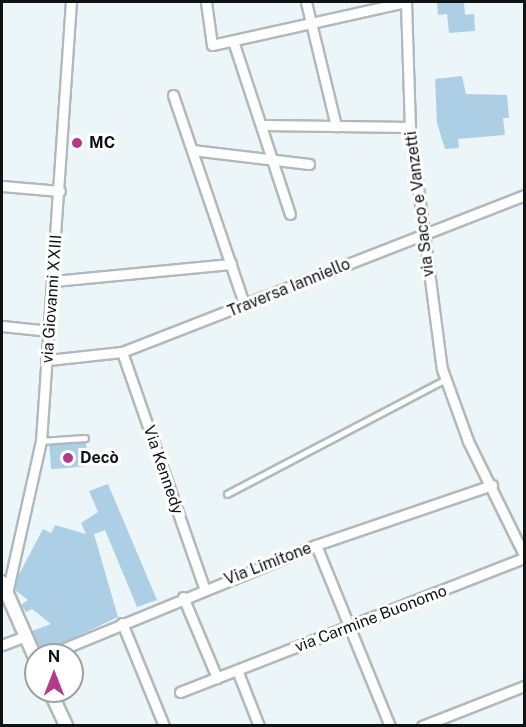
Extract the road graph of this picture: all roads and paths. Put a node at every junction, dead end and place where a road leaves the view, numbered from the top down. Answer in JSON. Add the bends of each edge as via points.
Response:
{"nodes":[{"id":1,"x":71,"y":2,"type":"edge"},
{"id":2,"x":206,"y":2,"type":"edge"},
{"id":3,"x":306,"y":2,"type":"edge"},
{"id":4,"x":406,"y":2,"type":"edge"},
{"id":5,"x":312,"y":23,"type":"junction"},
{"id":6,"x":233,"y":41,"type":"junction"},
{"id":7,"x":173,"y":95,"type":"dead end"},
{"id":8,"x":263,"y":125,"type":"junction"},
{"id":9,"x":336,"y":126,"type":"junction"},
{"id":10,"x":411,"y":127,"type":"junction"},
{"id":11,"x":192,"y":150,"type":"junction"},
{"id":12,"x":274,"y":159,"type":"junction"},
{"id":13,"x":309,"y":164,"type":"dead end"},
{"id":14,"x":2,"y":186,"type":"edge"},
{"id":15,"x":60,"y":191,"type":"junction"},
{"id":16,"x":525,"y":195,"type":"edge"},
{"id":17,"x":290,"y":214,"type":"dead end"},
{"id":18,"x":422,"y":234,"type":"junction"},
{"id":19,"x":231,"y":264,"type":"junction"},
{"id":20,"x":53,"y":281,"type":"junction"},
{"id":21,"x":245,"y":306,"type":"junction"},
{"id":22,"x":2,"y":326,"type":"edge"},
{"id":23,"x":50,"y":331,"type":"junction"},
{"id":24,"x":122,"y":352,"type":"junction"},
{"id":25,"x":48,"y":360,"type":"junction"},
{"id":26,"x":446,"y":379,"type":"junction"},
{"id":27,"x":85,"y":438,"type":"dead end"},
{"id":28,"x":41,"y":441,"type":"junction"},
{"id":29,"x":492,"y":485,"type":"junction"},
{"id":30,"x":227,"y":494,"type":"dead end"},
{"id":31,"x":316,"y":545,"type":"junction"},
{"id":32,"x":525,"y":557,"type":"edge"},
{"id":33,"x":4,"y":588,"type":"edge"},
{"id":34,"x":204,"y":588,"type":"junction"},
{"id":35,"x":183,"y":597,"type":"junction"},
{"id":36,"x":122,"y":623,"type":"junction"},
{"id":37,"x":350,"y":627,"type":"junction"},
{"id":38,"x":26,"y":636,"type":"junction"},
{"id":39,"x":29,"y":643,"type":"edge"},
{"id":40,"x":76,"y":643,"type":"edge"},
{"id":41,"x":2,"y":645,"type":"edge"},
{"id":42,"x":237,"y":670,"type":"junction"},
{"id":43,"x":217,"y":678,"type":"junction"},
{"id":44,"x":525,"y":686,"type":"edge"},
{"id":45,"x":180,"y":692,"type":"dead end"},
{"id":46,"x":55,"y":703,"type":"edge"},
{"id":47,"x":66,"y":726,"type":"edge"},
{"id":48,"x":164,"y":726,"type":"edge"},
{"id":49,"x":259,"y":726,"type":"edge"},
{"id":50,"x":390,"y":726,"type":"edge"},
{"id":51,"x":422,"y":726,"type":"edge"}],
"edges":[{"from":1,"to":15,"type":"street","name":"via Giovanni XXIII"},
{"from":2,"to":6,"type":"street","via":[[212,45]]},
{"from":3,"to":5,"type":"street"},
{"from":4,"to":5,"type":"street"},
{"from":4,"to":10,"type":"street","name":"via Sacco e Vanzetti"},
{"from":5,"to":6,"type":"street"},
{"from":5,"to":9,"type":"street"},
{"from":6,"to":8,"type":"street"},
{"from":7,"to":11,"type":"street"},
{"from":8,"to":9,"type":"street"},
{"from":8,"to":12,"type":"street"},
{"from":9,"to":10,"type":"street"},
{"from":10,"to":18,"type":"street","name":"via Sacco e Vanzetti"},
{"from":11,"to":12,"type":"street"},
{"from":11,"to":19,"type":"street"},
{"from":12,"to":13,"type":"street"},
{"from":12,"to":17,"type":"street"},
{"from":14,"to":15,"type":"street"},
{"from":15,"to":20,"type":"street","name":"via Giovanni XXIII"},
{"from":16,"to":18,"type":"street","name":"Traversa Ianniello"},
{"from":18,"to":21,"type":"street","name":"Traversa Ianniello"},
{"from":18,"to":26,"type":"street","name":"via Sacco e Vanzetti"},
{"from":19,"to":20,"type":"street"},
{"from":19,"to":21,"type":"street"},
{"from":20,"to":23,"type":"street","name":"via Giovanni XXIII"},
{"from":21,"to":24,"type":"street","name":"Traversa Ianniello"},
{"from":22,"to":23,"type":"street"},
{"from":23,"to":25,"type":"street","name":"via Giovanni XXIII"},
{"from":24,"to":25,"type":"street","name":"Traversa Ianniello"},
{"from":24,"to":34,"type":"street","name":"Via Kennedy"},
{"from":25,"to":28,"type":"street","name":"via Giovanni XXIII"},
{"from":26,"to":29,"type":"street","name":"via Sacco e Vanzetti"},
{"from":26,"to":30,"type":"lane"},
{"from":27,"to":28,"type":"lane"},
{"from":28,"to":33,"type":"street","name":"via Giovanni XXIII"},
{"from":29,"to":31,"type":"street","name":"Via Limitone"},
{"from":29,"to":32,"type":"street","name":"via Sacco e Vanzetti"},
{"from":31,"to":34,"type":"street","name":"Via Limitone"},
{"from":31,"to":37,"type":"street"},
{"from":32,"to":37,"type":"street","name":"via Carmine Buonomo"},
{"from":33,"to":38,"type":"street"},
{"from":34,"to":35,"type":"street","name":"Via Limitone"},
{"from":35,"to":36,"type":"street","name":"Via Limitone"},
{"from":35,"to":43,"type":"street"},
{"from":36,"to":40,"type":"street","name":"Via Limitone"},
{"from":36,"to":48,"type":"street"},
{"from":37,"to":42,"type":"street","name":"via Carmine Buonomo"},
{"from":37,"to":50,"type":"street"},
{"from":38,"to":39,"type":"street"},
{"from":38,"to":41,"type":"street"},
{"from":42,"to":43,"type":"street","name":"via Carmine Buonomo"},
{"from":42,"to":49,"type":"street"},
{"from":43,"to":45,"type":"street","name":"via Carmine Buonomo"},
{"from":44,"to":51,"type":"street"},
{"from":46,"to":47,"type":"street"}]}
